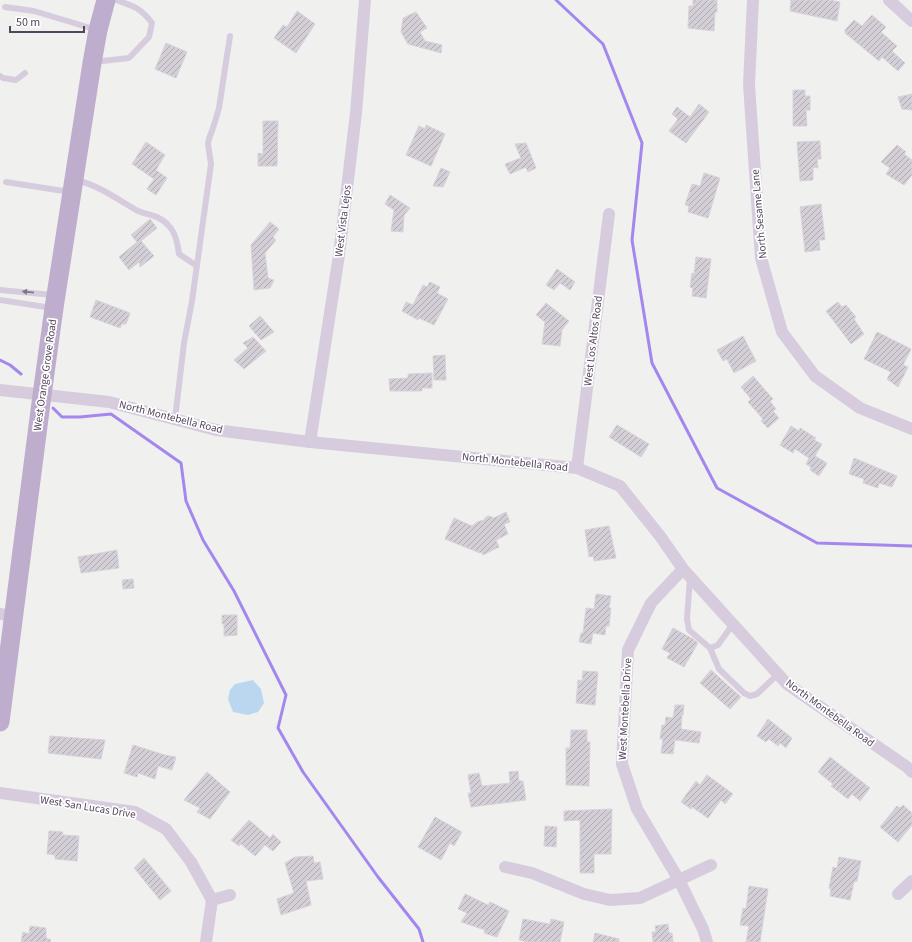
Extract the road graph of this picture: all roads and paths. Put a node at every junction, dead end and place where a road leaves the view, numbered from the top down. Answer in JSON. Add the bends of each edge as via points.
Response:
{"nodes":[{"id":1,"x":96,"y":0,"type":"edge"},
{"id":2,"x":106,"y":0,"type":"edge"},
{"id":3,"x":116,"y":0,"type":"edge"},
{"id":4,"x":365,"y":0,"type":"edge"},
{"id":5,"x":753,"y":0,"type":"edge"},
{"id":6,"x":889,"y":0,"type":"edge"},
{"id":7,"x":5,"y":7,"type":"dead end"},
{"id":8,"x":912,"y":21,"type":"edge"},
{"id":9,"x":98,"y":30,"type":"junction"},
{"id":10,"x":230,"y":36,"type":"dead end"},
{"id":11,"x":92,"y":62,"type":"junction"},
{"id":12,"x":25,"y":73,"type":"dead end"},
{"id":13,"x":0,"y":76,"type":"edge"},
{"id":14,"x":6,"y":182,"type":"dead end"},
{"id":15,"x":73,"y":186,"type":"junction"},
{"id":16,"x":609,"y":214,"type":"dead end"},
{"id":17,"x":196,"y":266,"type":"junction"},
{"id":18,"x":0,"y":290,"type":"edge"},
{"id":19,"x":0,"y":300,"type":"edge"},
{"id":20,"x":55,"y":302,"type":"junction"},
{"id":21,"x":0,"y":390,"type":"edge"},
{"id":22,"x":42,"y":395,"type":"junction"},
{"id":23,"x":176,"y":419,"type":"junction"},
{"id":24,"x":912,"y":429,"type":"edge"},
{"id":25,"x":310,"y":442,"type":"junction"},
{"id":26,"x":577,"y":468,"type":"junction"},
{"id":27,"x":687,"y":573,"type":"junction"},
{"id":28,"x":7,"y":615,"type":"edge"},
{"id":29,"x":733,"y":624,"type":"junction"},
{"id":30,"x":710,"y":648,"type":"junction"},
{"id":31,"x":778,"y":674,"type":"junction"},
{"id":32,"x":0,"y":722,"type":"edge"},
{"id":33,"x":912,"y":772,"type":"edge"},
{"id":34,"x":0,"y":793,"type":"edge"},
{"id":35,"x":711,"y":865,"type":"dead end"},
{"id":36,"x":505,"y":867,"type":"dead end"},
{"id":37,"x":679,"y":880,"type":"junction"},
{"id":38,"x":912,"y":881,"type":"edge"},
{"id":39,"x":898,"y":894,"type":"dead end"},
{"id":40,"x":230,"y":895,"type":"dead end"},
{"id":41,"x":212,"y":900,"type":"junction"},
{"id":42,"x":206,"y":942,"type":"edge"},
{"id":43,"x":707,"y":942,"type":"edge"}],
"edges":[{"from":1,"to":9,"type":"main road","name":"West Orange Grove Road"},
{"from":2,"to":9,"type":"main road","name":"West Orange Grove Road"},
{"from":3,"to":11,"type":"lane","via":[[136,7],[146,14],[152,23],[149,37],[129,58]]},
{"from":4,"to":25,"type":"street","name":"West Vista Lejos","via":[[356,113],[340,242]]},
{"from":5,"to":24,"type":"street","name":"North Sesame Lane","via":[[749,85],[761,258],[782,332],[815,376],[860,408]]},
{"from":6,"to":8,"type":"street"},
{"from":7,"to":9,"type":"lane","via":[[34,11]]},
{"from":9,"to":11,"type":"main road","name":"West Orange Grove Road"},
{"from":10,"to":17,"type":"lane","via":[[219,108],[208,144],[211,164]]},
{"from":11,"to":15,"type":"main road","name":"West Orange Grove Road"},
{"from":12,"to":13,"type":"lane","via":[[16,80]]},
{"from":14,"to":15,"type":"lane"},
{"from":15,"to":17,"type":"lane","via":[[87,183],[138,211],[155,216],[170,226],[177,241],[179,254]]},
{"from":15,"to":20,"type":"main road","name":"West Orange Grove Road"},
{"from":16,"to":26,"type":"street","name":"West Los Altos Road"},
{"from":17,"to":23,"type":"lane"},
{"from":20,"to":18,"type":"lane","one_way":true},
{"from":19,"to":20,"type":"lane"},
{"from":20,"to":22,"type":"main road","name":"West Orange Grove Road"},
{"from":21,"to":22,"type":"street","name":"North Montebella Road"},
{"from":22,"to":23,"type":"street","name":"North Montebella Road","via":[[109,402]]},
{"from":22,"to":28,"type":"main road","name":"West Orange Grove Road"},
{"from":23,"to":25,"type":"street","name":"North Montebella Road","via":[[216,430]]},
{"from":25,"to":26,"type":"street","name":"North Montebella Road"},
{"from":26,"to":27,"type":"street","name":"North Montebella Road","via":[[620,486]]},
{"from":27,"to":29,"type":"street","name":"North Montebella Road"},
{"from":27,"to":30,"type":"lane","via":[[689,630]]},
{"from":27,"to":37,"type":"street","name":"West Montebella Drive","via":[[651,603],[628,650],[622,764],[637,809]]},
{"from":28,"to":32,"type":"main road","name":"West Orange Grove Road"},
{"from":29,"to":30,"type":"lane","via":[[718,645]]},
{"from":29,"to":31,"type":"street","name":"North Montebella Road"},
{"from":30,"to":31,"type":"lane","via":[[719,669],[750,696],[756,694]]},
{"from":31,"to":33,"type":"street","name":"North Montebella Road","via":[[787,684]]},
{"from":34,"to":41,"type":"street","name":"West San Lucas Drive","via":[[135,812],[166,829],[192,862]]},
{"from":35,"to":37,"type":"street"},
{"from":36,"to":37,"type":"street","via":[[532,873],[584,894],[610,900],[640,898]]},
{"from":37,"to":43,"type":"street","name":"West Montebella Drive"},
{"from":38,"to":39,"type":"street"},
{"from":40,"to":41,"type":"street"},
{"from":41,"to":42,"type":"street"}]}
